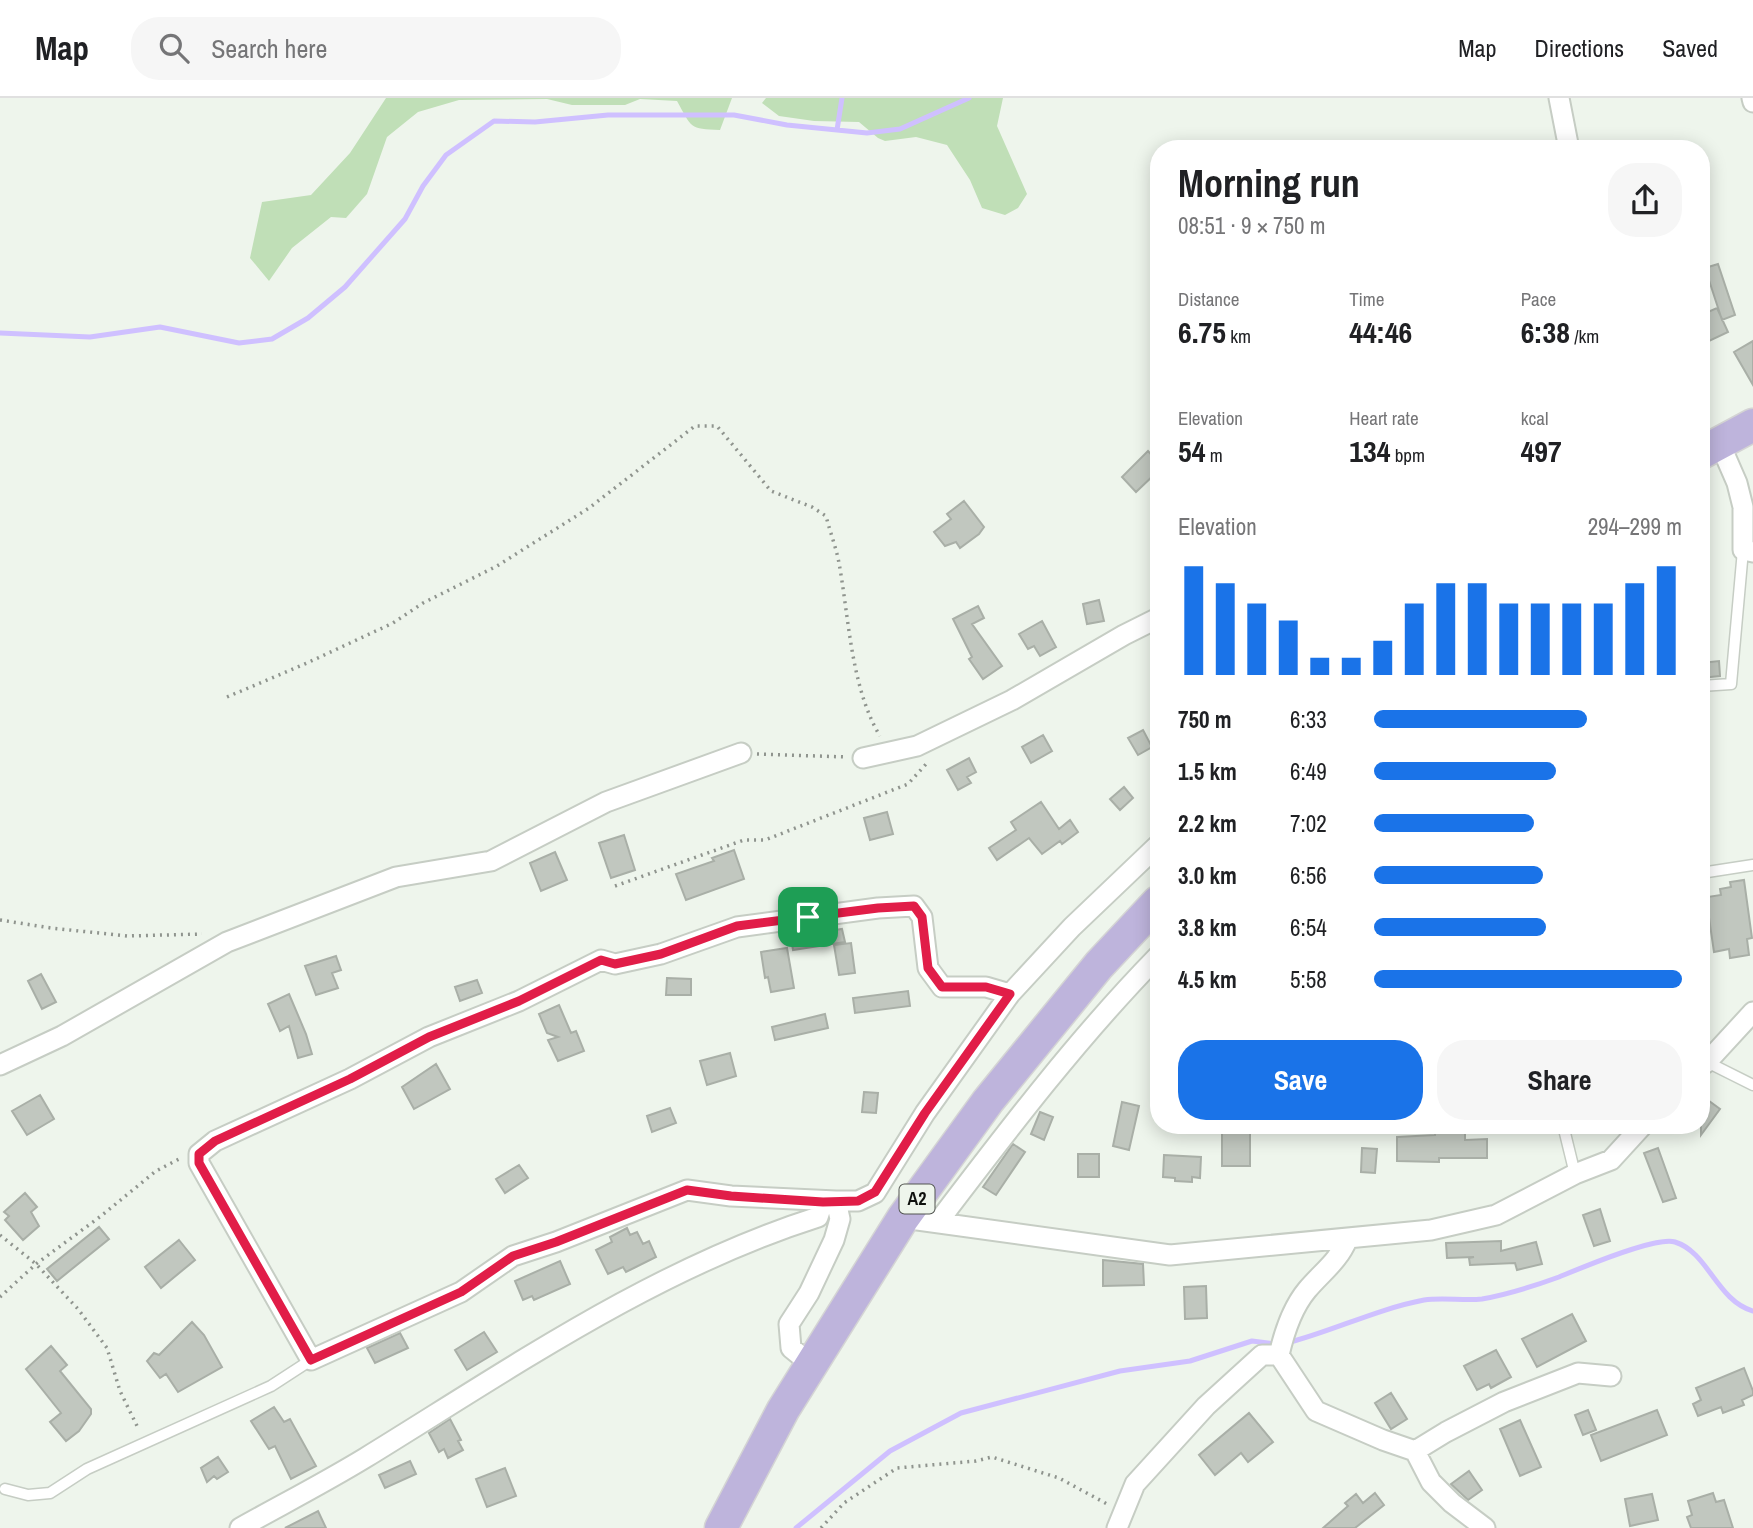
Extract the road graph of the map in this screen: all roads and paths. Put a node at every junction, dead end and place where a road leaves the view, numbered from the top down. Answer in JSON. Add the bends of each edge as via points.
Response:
{"nodes":[{"id":1,"x":1559,"y":98,"type":"edge"},
{"id":2,"x":1567,"y":140,"type":"edge"},
{"id":3,"x":1753,"y":425,"type":"edge"},
{"id":4,"x":1710,"y":449,"type":"edge"},
{"id":5,"x":1748,"y":551,"type":"edge"},
{"id":6,"x":1150,"y":622,"type":"edge"},
{"id":7,"x":1710,"y":685,"type":"edge"},
{"id":8,"x":227,"y":697,"type":"dead end"},
{"id":9,"x":890,"y":752,"type":"junction"},
{"id":10,"x":741,"y":753,"type":"joint"},
{"id":11,"x":934,"y":755,"type":"dead end"},
{"id":12,"x":863,"y":758,"type":"joint"},
{"id":13,"x":1150,"y":853,"type":"edge"},
{"id":14,"x":1753,"y":865,"type":"edge"},
{"id":15,"x":1710,"y":872,"type":"edge"},
{"id":16,"x":615,"y":886,"type":"dead end"},
{"id":17,"x":1150,"y":911,"type":"edge"},
{"id":18,"x":0,"y":920,"type":"edge"},
{"id":19,"x":227,"y":942,"type":"junction"},
{"id":20,"x":1150,"y":964,"type":"edge"},
{"id":21,"x":1010,"y":994,"type":"junction"},
{"id":22,"x":1753,"y":1012,"type":"edge"},
{"id":23,"x":1710,"y":1058,"type":"edge"},
{"id":24,"x":0,"y":1065,"type":"edge"},
{"id":25,"x":1710,"y":1067,"type":"edge"},
{"id":26,"x":1753,"y":1085,"type":"edge"},
{"id":27,"x":1565,"y":1134,"type":"edge"},
{"id":28,"x":1635,"y":1134,"type":"edge"},
{"id":29,"x":199,"y":1154,"type":"junction"},
{"id":30,"x":1575,"y":1174,"type":"junction"},
{"id":31,"x":830,"y":1202,"type":"junction"},
{"id":32,"x":903,"y":1218,"type":"junction"},
{"id":33,"x":939,"y":1222,"type":"junction"},
{"id":34,"x":0,"y":1235,"type":"edge"},
{"id":35,"x":1348,"y":1238,"type":"junction"},
{"id":36,"x":36,"y":1264,"type":"junction"},
{"id":37,"x":0,"y":1297,"type":"edge"},
{"id":38,"x":1279,"y":1355,"type":"junction"},
{"id":39,"x":311,"y":1360,"type":"junction"},
{"id":40,"x":812,"y":1365,"type":"junction"},
{"id":41,"x":1611,"y":1376,"type":"dead end"},
{"id":42,"x":145,"y":1442,"type":"junction"},
{"id":43,"x":1415,"y":1451,"type":"junction"},
{"id":44,"x":5,"y":1489,"type":"dead end"},
{"id":45,"x":1121,"y":1520,"type":"edge"},
{"id":46,"x":240,"y":1528,"type":"edge"},
{"id":47,"x":721,"y":1528,"type":"edge"},
{"id":48,"x":821,"y":1528,"type":"edge"},
{"id":49,"x":1485,"y":1528,"type":"edge"}],
"edges":[{"from":1,"to":2,"type":"street"},
{"from":3,"to":4,"type":"main road"},
{"from":4,"to":5,"type":"street","via":[[1737,483]]},
{"from":5,"to":7,"type":"lane","via":[[1731,684]]},
{"from":6,"to":9,"type":"street","via":[[1012,700],[917,746]]},
{"from":8,"to":9,"type":"path","via":[[393,623],[590,508],[695,426],[717,426],[771,491],[826,516],[867,715]]},
{"from":9,"to":12,"type":"street"},
{"from":10,"to":12,"type":"path"},
{"from":10,"to":19,"type":"street","via":[[606,802],[491,861],[396,877]]},
{"from":11,"to":16,"type":"path","via":[[908,783],[765,840],[744,840]]},
{"from":13,"to":21,"type":"street"},
{"from":14,"to":15,"type":"lane"},
{"from":17,"to":32,"type":"main road","number":"A2","via":[[1099,965],[988,1101]]},
{"from":18,"to":19,"type":"path","via":[[127,936],[200,934]]},
{"from":19,"to":24,"type":"street","via":[[62,1036]]},
{"from":20,"to":33,"type":"street","via":[[1032,1098]]},
{"from":21,"to":29,"type":"street","via":[[986,987],[942,987],[928,968],[922,917],[914,906],[737,926],[661,954],[615,964],[601,960],[519,1001],[429,1037],[215,1141]]},
{"from":21,"to":31,"type":"street","via":[[875,1192],[858,1201]]},
{"from":22,"to":23,"type":"street"},
{"from":25,"to":26,"type":"lane"},
{"from":27,"to":30,"type":"lane"},
{"from":28,"to":30,"type":"street","via":[[1611,1160]]},
{"from":29,"to":36,"type":"path","via":[[156,1171]]},
{"from":29,"to":39,"type":"street","via":[[199,1163]]},
{"from":30,"to":35,"type":"street","via":[[1496,1214],[1431,1230]]},
{"from":31,"to":39,"type":"street","via":[[687,1190],[513,1256],[461,1292]]},
{"from":31,"to":40,"type":"street","via":[[840,1219],[834,1240],[789,1324],[791,1348]]},
{"from":31,"to":46,"type":"street","via":[[818,1217],[771,1231],[628,1299]]},
{"from":32,"to":33,"type":"street"},
{"from":32,"to":40,"type":"main road","number":"A2"},
{"from":33,"to":35,"type":"street","via":[[1170,1255]]},
{"from":34,"to":36,"type":"path"},
{"from":35,"to":38,"type":"street","via":[[1341,1254],[1305,1292],[1284,1331]]},
{"from":36,"to":37,"type":"path"},
{"from":36,"to":42,"type":"path","via":[[107,1348],[120,1391]]},
{"from":38,"to":43,"type":"street","via":[[1316,1411]]},
{"from":38,"to":45,"type":"street","via":[[1262,1354],[1206,1406],[1135,1484]]},
{"from":39,"to":42,"type":"lane","via":[[271,1386]]},
{"from":40,"to":47,"type":"main road","number":"A2"},
{"from":41,"to":43,"type":"street","via":[[1577,1373],[1504,1402]]},
{"from":42,"to":44,"type":"lane","via":[[87,1469],[50,1493]]},
{"from":43,"to":49,"type":"street","via":[[1431,1482]]},
{"from":45,"to":48,"type":"path","via":[[1059,1478],[992,1457],[897,1468],[844,1503]]}]}
